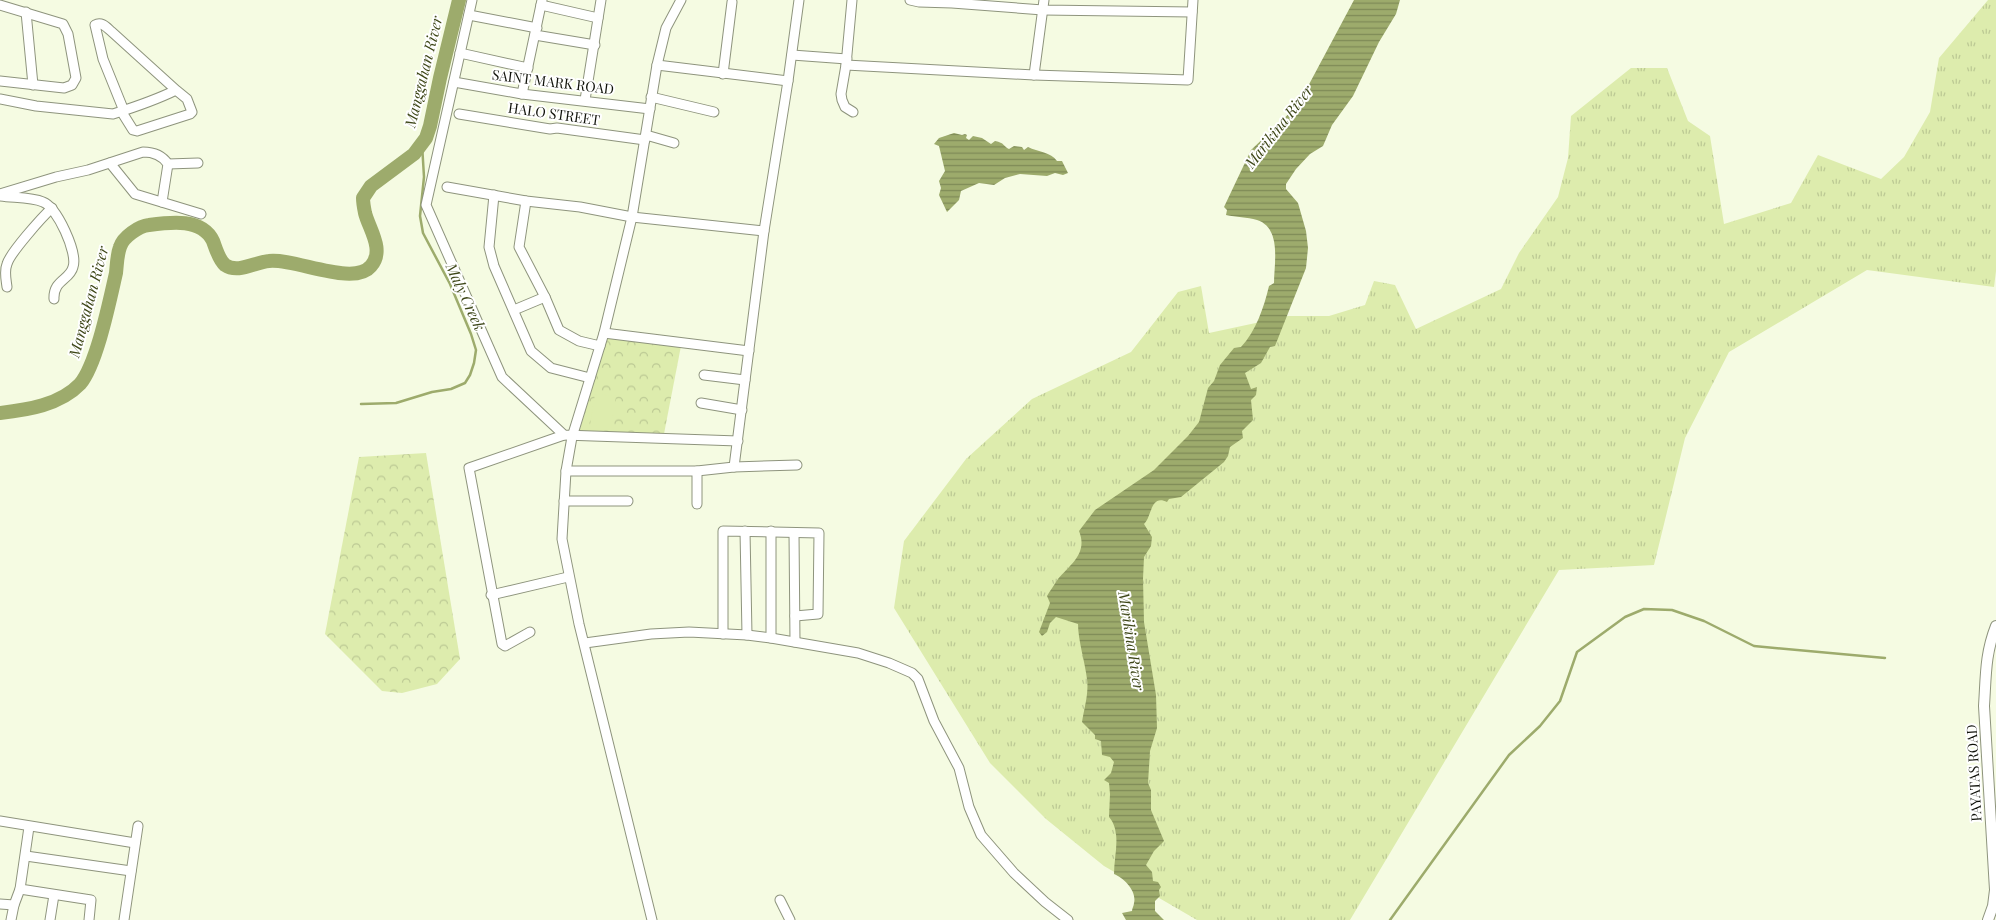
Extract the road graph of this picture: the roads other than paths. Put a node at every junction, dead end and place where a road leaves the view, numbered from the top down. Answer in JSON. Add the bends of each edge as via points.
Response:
{"nodes":[{"id":1,"x":472,"y":0,"type":"edge"},
{"id":2,"x":601,"y":0,"type":"edge"},
{"id":3,"x":681,"y":0,"type":"edge"},
{"id":4,"x":796,"y":0,"type":"edge"},
{"id":5,"x":852,"y":0,"type":"edge"},
{"id":6,"x":1044,"y":0,"type":"edge"},
{"id":7,"x":1193,"y":0,"type":"edge"},
{"id":8,"x":916,"y":1,"type":"edge"},
{"id":9,"x":732,"y":2,"type":"dead end"},
{"id":10,"x":542,"y":3,"type":"edge"},
{"id":11,"x":0,"y":5,"type":"edge"},
{"id":12,"x":1043,"y":10,"type":"junction"},
{"id":13,"x":26,"y":12,"type":"junction"},
{"id":14,"x":1192,"y":12,"type":"junction"},
{"id":15,"x":468,"y":15,"type":"junction"},
{"id":16,"x":598,"y":18,"type":"junction"},
{"id":17,"x":536,"y":32,"type":"junction"},
{"id":18,"x":594,"y":45,"type":"junction"},
{"id":19,"x":460,"y":53,"type":"junction"},
{"id":20,"x":792,"y":55,"type":"junction"},
{"id":21,"x":846,"y":62,"type":"junction"},
{"id":22,"x":657,"y":65,"type":"junction"},
{"id":23,"x":528,"y":68,"type":"junction"},
{"id":24,"x":724,"y":74,"type":"junction"},
{"id":25,"x":1034,"y":75,"type":"junction"},
{"id":26,"x":0,"y":81,"type":"edge"},
{"id":27,"x":788,"y":81,"type":"junction"},
{"id":28,"x":454,"y":82,"type":"junction"},
{"id":29,"x":33,"y":85,"type":"junction"},
{"id":30,"x":176,"y":90,"type":"junction"},
{"id":31,"x":522,"y":94,"type":"junction"},
{"id":32,"x":651,"y":98,"type":"junction"},
{"id":33,"x":0,"y":99,"type":"edge"},
{"id":34,"x":585,"y":100,"type":"junction"},
{"id":35,"x":650,"y":108,"type":"junction"},
{"id":36,"x":124,"y":111,"type":"junction"},
{"id":37,"x":714,"y":112,"type":"dead end"},
{"id":38,"x":853,"y":112,"type":"dead end"},
{"id":39,"x":460,"y":114,"type":"dead end"},
{"id":40,"x":646,"y":138,"type":"junction"},
{"id":41,"x":674,"y":143,"type":"dead end"},
{"id":42,"x":110,"y":163,"type":"junction"},
{"id":43,"x":198,"y":163,"type":"dead end"},
{"id":44,"x":168,"y":164,"type":"junction"},
{"id":45,"x":447,"y":187,"type":"dead end"},
{"id":46,"x":0,"y":195,"type":"edge"},
{"id":47,"x":494,"y":195,"type":"junction"},
{"id":48,"x":526,"y":201,"type":"junction"},
{"id":49,"x":162,"y":202,"type":"junction"},
{"id":50,"x":52,"y":208,"type":"junction"},
{"id":51,"x":202,"y":214,"type":"dead end"},
{"id":52,"x":632,"y":217,"type":"junction"},
{"id":53,"x":764,"y":231,"type":"junction"},
{"id":54,"x":7,"y":287,"type":"dead end"},
{"id":55,"x":544,"y":297,"type":"junction"},
{"id":56,"x":54,"y":299,"type":"dead end"},
{"id":57,"x":514,"y":310,"type":"junction"},
{"id":58,"x":604,"y":333,"type":"junction"},
{"id":59,"x":600,"y":346,"type":"junction"},
{"id":60,"x":749,"y":351,"type":"junction"},
{"id":61,"x":704,"y":375,"type":"dead end"},
{"id":62,"x":590,"y":378,"type":"junction"},
{"id":63,"x":745,"y":380,"type":"junction"},
{"id":64,"x":700,"y":402,"type":"dead end"},
{"id":65,"x":742,"y":410,"type":"junction"},
{"id":66,"x":568,"y":436,"type":"junction"},
{"id":67,"x":738,"y":441,"type":"junction"},
{"id":68,"x":797,"y":464,"type":"dead end"},
{"id":69,"x":734,"y":467,"type":"junction"},
{"id":70,"x":696,"y":470,"type":"junction"},
{"id":71,"x":566,"y":471,"type":"junction"},
{"id":72,"x":564,"y":501,"type":"junction"},
{"id":73,"x":628,"y":501,"type":"dead end"},
{"id":74,"x":696,"y":504,"type":"dead end"},
{"id":75,"x":745,"y":531,"type":"junction"},
{"id":76,"x":771,"y":531,"type":"junction"},
{"id":77,"x":794,"y":533,"type":"junction"},
{"id":78,"x":568,"y":577,"type":"junction"},
{"id":79,"x":492,"y":595,"type":"junction"},
{"id":80,"x":795,"y":616,"type":"junction"},
{"id":81,"x":1996,"y":626,"type":"edge"},
{"id":82,"x":530,"y":632,"type":"dead end"},
{"id":83,"x":723,"y":634,"type":"junction"},
{"id":84,"x":748,"y":635,"type":"junction"},
{"id":85,"x":772,"y":638,"type":"junction"},
{"id":86,"x":584,"y":642,"type":"junction"},
{"id":87,"x":795,"y":642,"type":"junction"},
{"id":88,"x":0,"y":821,"type":"edge"},
{"id":89,"x":138,"y":826,"type":"dead end"},
{"id":90,"x":29,"y":827,"type":"junction"},
{"id":91,"x":135,"y":843,"type":"junction"},
{"id":92,"x":26,"y":856,"type":"junction"},
{"id":93,"x":131,"y":871,"type":"junction"},
{"id":94,"x":20,"y":889,"type":"junction"},
{"id":95,"x":54,"y":894,"type":"junction"},
{"id":96,"x":780,"y":900,"type":"dead end"},
{"id":97,"x":0,"y":904,"type":"edge"},
{"id":98,"x":14,"y":905,"type":"junction"},
{"id":99,"x":11,"y":920,"type":"edge"},
{"id":100,"x":50,"y":920,"type":"edge"},
{"id":101,"x":89,"y":920,"type":"edge"},
{"id":102,"x":124,"y":920,"type":"edge"},
{"id":103,"x":652,"y":920,"type":"edge"},
{"id":104,"x":790,"y":920,"type":"edge"},
{"id":105,"x":1068,"y":920,"type":"edge"},
{"id":106,"x":1988,"y":920,"type":"edge"}],
"edges":[{"from":1,"to":15,"type":"street"},
{"from":2,"to":16,"type":"street"},
{"from":3,"to":22,"type":"street","via":[[666,28]]},
{"from":4,"to":20,"type":"street"},
{"from":5,"to":21,"type":"street"},
{"from":6,"to":12,"type":"street"},
{"from":7,"to":14,"type":"street"},
{"from":8,"to":12,"type":"street"},
{"from":9,"to":24,"type":"street"},
{"from":10,"to":16,"type":"street"},
{"from":10,"to":17,"type":"street"},
{"from":11,"to":13,"type":"street"},
{"from":12,"to":14,"type":"street"},
{"from":12,"to":25,"type":"street"},
{"from":13,"to":29,"type":"street"},
{"from":13,"to":29,"type":"street","via":[[65,26],[76,78],[72,85],[64,88]]},
{"from":14,"to":25,"type":"street","via":[[1188,80]]},
{"from":15,"to":17,"type":"street"},
{"from":15,"to":19,"type":"street"},
{"from":16,"to":18,"type":"street"},
{"from":17,"to":18,"type":"street"},
{"from":17,"to":23,"type":"street"},
{"from":18,"to":34,"type":"street"},
{"from":19,"to":23,"type":"street"},
{"from":19,"to":28,"type":"street"},
{"from":20,"to":21,"type":"street"},
{"from":20,"to":27,"type":"street"},
{"from":21,"to":25,"type":"street"},
{"from":21,"to":38,"type":"street","via":[[842,100]]},
{"from":22,"to":24,"type":"street"},
{"from":22,"to":32,"type":"street"},
{"from":23,"to":31,"type":"street"},
{"from":24,"to":27,"type":"street"},
{"from":26,"to":29,"type":"street"},
{"from":27,"to":53,"type":"street"},
{"from":28,"to":31,"type":"street","name":"SAINT MARK ROAD"},
{"from":28,"to":66,"type":"street","via":[[426,204],[502,377]]},
{"from":30,"to":36,"type":"street"},
{"from":30,"to":36,"type":"street","via":[[190,105],[190,114],[138,131],[133,130]]},
{"from":30,"to":36,"type":"street","via":[[112,32],[102,24],[95,24],[103,60]]},
{"from":31,"to":34,"type":"street","name":"SAINT MARK ROAD"},
{"from":32,"to":35,"type":"street"},
{"from":32,"to":37,"type":"street"},
{"from":33,"to":36,"type":"street","via":[[113,114]]},
{"from":34,"to":35,"type":"street","name":"SAINT MARK ROAD"},
{"from":35,"to":40,"type":"street"},
{"from":39,"to":40,"type":"street","name":"HALO STREET","via":[[550,129]]},
{"from":40,"to":41,"type":"street","name":"HALO STREET"},
{"from":40,"to":52,"type":"street"},
{"from":42,"to":44,"type":"street","via":[[142,152],[162,157]]},
{"from":42,"to":46,"type":"street"},
{"from":42,"to":49,"type":"street","via":[[136,194]]},
{"from":43,"to":44,"type":"street"},
{"from":44,"to":49,"type":"street"},
{"from":45,"to":47,"type":"street"},
{"from":46,"to":50,"type":"street","via":[[44,202]]},
{"from":47,"to":48,"type":"street"},
{"from":47,"to":57,"type":"street","via":[[489,247]]},
{"from":48,"to":52,"type":"street"},
{"from":48,"to":55,"type":"street","via":[[519,247]]},
{"from":49,"to":51,"type":"street"},
{"from":50,"to":54,"type":"street","via":[[7,262]]},
{"from":50,"to":56,"type":"street","via":[[63,226],[74,265],[58,284]]},
{"from":52,"to":53,"type":"street"},
{"from":52,"to":58,"type":"street"},
{"from":53,"to":60,"type":"street"},
{"from":55,"to":57,"type":"street"},
{"from":55,"to":59,"type":"street","via":[[559,330],[579,341]]},
{"from":57,"to":62,"type":"street","via":[[531,351],[537,357],[551,368]]},
{"from":58,"to":59,"type":"street"},
{"from":58,"to":60,"type":"street"},
{"from":59,"to":62,"type":"street"},
{"from":60,"to":63,"type":"street"},
{"from":61,"to":63,"type":"street"},
{"from":62,"to":66,"type":"street"},
{"from":63,"to":65,"type":"street"},
{"from":64,"to":65,"type":"street"},
{"from":65,"to":67,"type":"street"},
{"from":66,"to":67,"type":"street"},
{"from":66,"to":71,"type":"street"},
{"from":66,"to":79,"type":"street","via":[[469,468]]},
{"from":67,"to":69,"type":"street"},
{"from":68,"to":69,"type":"street"},
{"from":69,"to":70,"type":"street"},
{"from":70,"to":71,"type":"street"},
{"from":70,"to":74,"type":"street"},
{"from":71,"to":72,"type":"street"},
{"from":72,"to":73,"type":"street"},
{"from":72,"to":78,"type":"street","via":[[562,540]]},
{"from":75,"to":76,"type":"street"},
{"from":75,"to":83,"type":"street","via":[[723,531]]},
{"from":75,"to":84,"type":"street"},
{"from":76,"to":77,"type":"street"},
{"from":76,"to":85,"type":"street"},
{"from":77,"to":80,"type":"street"},
{"from":77,"to":80,"type":"street","via":[[819,533],[818,614]]},
{"from":78,"to":79,"type":"street"},
{"from":78,"to":86,"type":"street"},
{"from":79,"to":82,"type":"street","via":[[503,646]]},
{"from":80,"to":87,"type":"street"},
{"from":81,"to":106,"type":"main road","name":"PAYATAS ROAD","via":[[1987,652],[1985,683],[1995,890],[1994,906]]},
{"from":83,"to":84,"type":"street"},
{"from":83,"to":86,"type":"street","via":[[651,634]]},
{"from":84,"to":85,"type":"street"},
{"from":85,"to":87,"type":"street"},
{"from":86,"to":103,"type":"street"},
{"from":87,"to":105,"type":"street","via":[[858,653],[889,663],[918,679],[934,721],[962,774],[969,806],[981,835],[1014,873]]},
{"from":88,"to":90,"type":"street"},
{"from":89,"to":91,"type":"street"},
{"from":90,"to":91,"type":"street"},
{"from":90,"to":92,"type":"street"},
{"from":91,"to":93,"type":"street"},
{"from":92,"to":93,"type":"street"},
{"from":92,"to":94,"type":"street"},
{"from":93,"to":102,"type":"street"},
{"from":94,"to":95,"type":"street"},
{"from":94,"to":98,"type":"street"},
{"from":95,"to":100,"type":"street"},
{"from":95,"to":101,"type":"street","via":[[91,900]]},
{"from":96,"to":104,"type":"street"},
{"from":97,"to":98,"type":"street"},
{"from":98,"to":99,"type":"street"}]}
